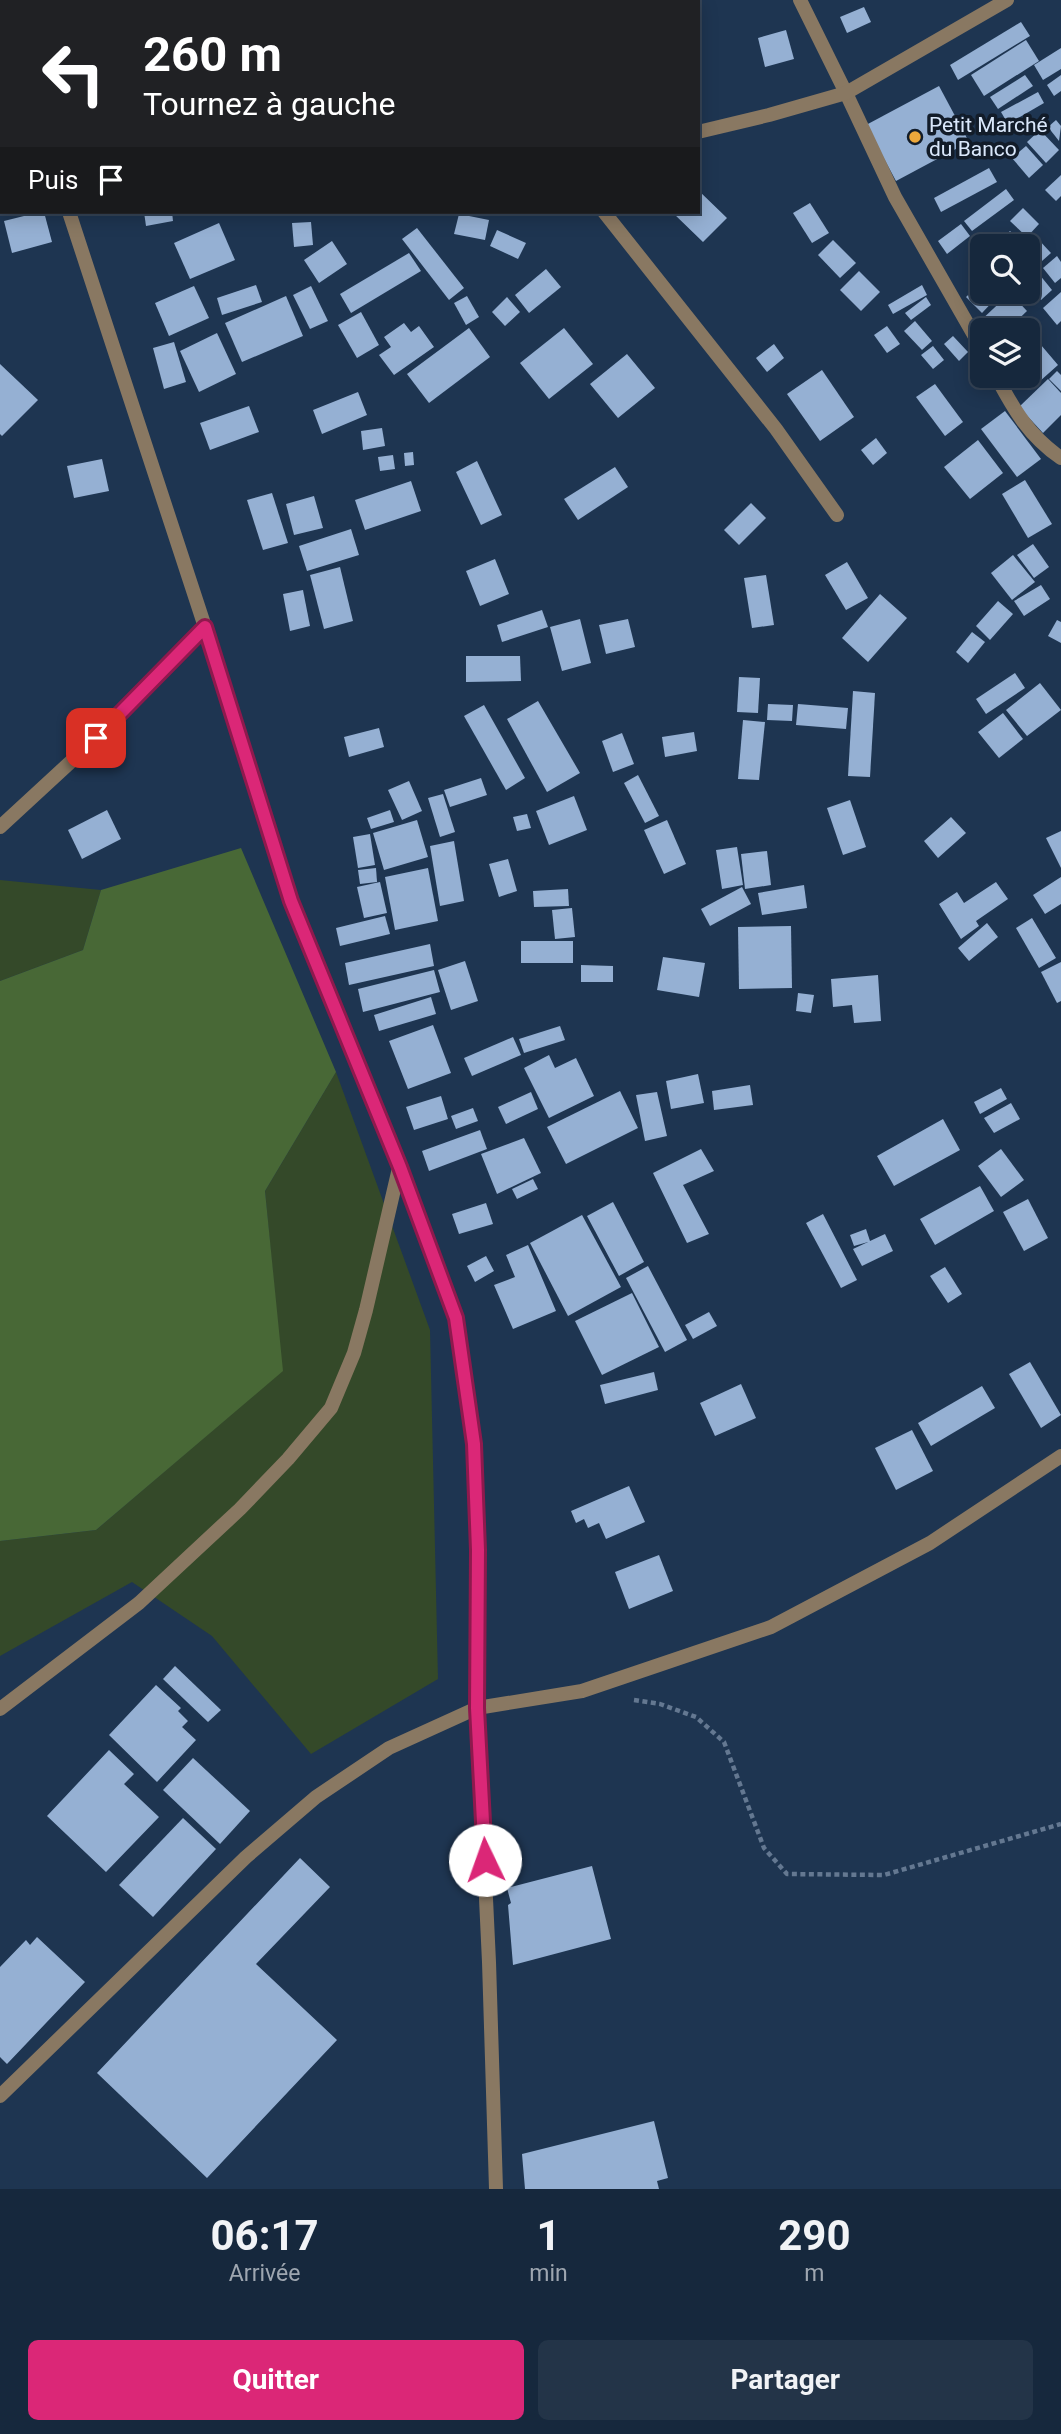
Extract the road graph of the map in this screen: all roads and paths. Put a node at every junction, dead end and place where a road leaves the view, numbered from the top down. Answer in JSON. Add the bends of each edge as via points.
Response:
{"nodes":[{"id":1,"x":800,"y":0,"type":"edge"},
{"id":2,"x":1007,"y":0,"type":"edge"},
{"id":3,"x":846,"y":93,"type":"junction"},
{"id":4,"x":700,"y":132,"type":"edge"},
{"id":5,"x":70,"y":214,"type":"edge"},
{"id":6,"x":606,"y":214,"type":"edge"},
{"id":7,"x":970,"y":328,"type":"edge"},
{"id":8,"x":1002,"y":388,"type":"edge"},
{"id":9,"x":1061,"y":458,"type":"edge"},
{"id":10,"x":837,"y":515,"type":"dead end"},
{"id":11,"x":205,"y":627,"type":"junction"},
{"id":12,"x":0,"y":827,"type":"edge"},
{"id":13,"x":400,"y":1167,"type":"junction"},
{"id":14,"x":1061,"y":1456,"type":"edge"},
{"id":15,"x":582,"y":1691,"type":"junction"},
{"id":16,"x":477,"y":1708,"type":"junction"},
{"id":17,"x":0,"y":1709,"type":"edge"},
{"id":18,"x":1061,"y":1824,"type":"edge"},
{"id":19,"x":0,"y":2096,"type":"edge"},
{"id":20,"x":496,"y":2189,"type":"edge"}],
"edges":[{"from":1,"to":3,"type":"street"},
{"from":2,"to":3,"type":"street"},
{"from":3,"to":4,"type":"street"},
{"from":3,"to":7,"type":"street","via":[[895,197]]},
{"from":5,"to":11,"type":"street"},
{"from":6,"to":10,"type":"street","via":[[776,429]]},
{"from":8,"to":9,"type":"street","via":[[1040,443]]},
{"from":11,"to":12,"type":"street","via":[[115,721]]},
{"from":11,"to":13,"type":"street","via":[[291,901]]},
{"from":13,"to":16,"type":"street","via":[[456,1318],[474,1444]]},
{"from":13,"to":17,"type":"street","via":[[354,1353],[331,1408],[240,1509],[139,1603]]},
{"from":14,"to":15,"type":"street","via":[[930,1543],[771,1626]]},
{"from":15,"to":16,"type":"street"},
{"from":15,"to":18,"type":"path","via":[[660,1704],[706,1725],[724,1742],[764,1849],[787,1874],[884,1875]]},
{"from":16,"to":19,"type":"street","via":[[389,1748],[316,1797],[246,1857]]},
{"from":16,"to":20,"type":"street"}]}
